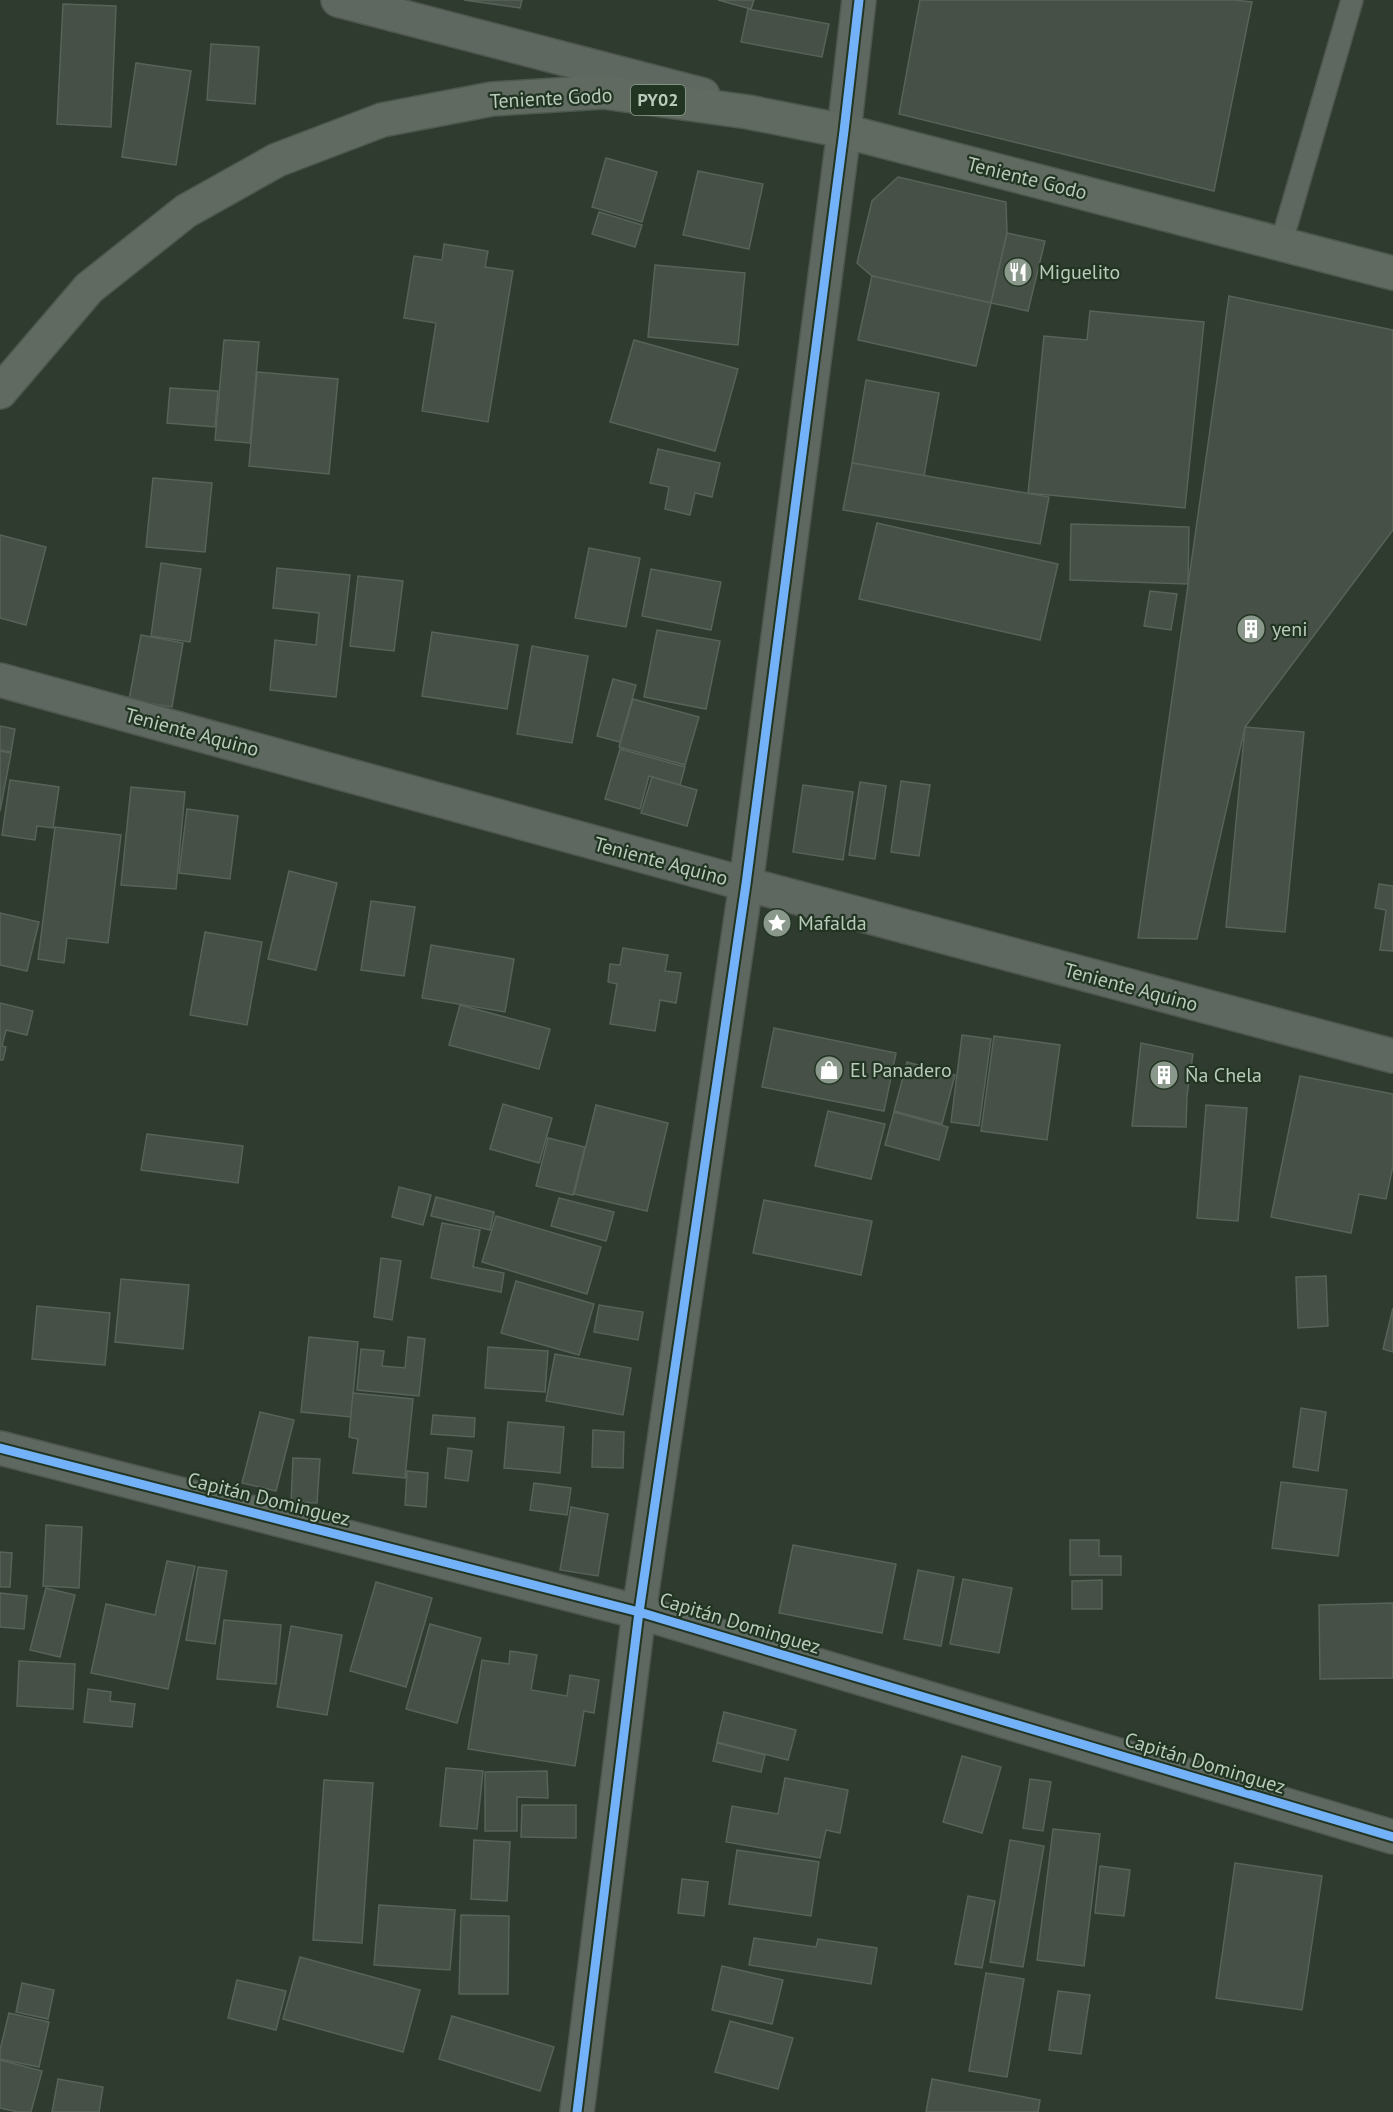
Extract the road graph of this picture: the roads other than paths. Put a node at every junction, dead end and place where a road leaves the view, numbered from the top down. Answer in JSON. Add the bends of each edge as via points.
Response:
{"nodes":[{"id":1,"x":338,"y":0,"type":"edge"},
{"id":2,"x":859,"y":0,"type":"edge"},
{"id":3,"x":1352,"y":0,"type":"edge"},
{"id":4,"x":844,"y":131,"type":"junction"},
{"id":5,"x":1281,"y":244,"type":"junction"},
{"id":6,"x":1393,"y":273,"type":"edge"},
{"id":7,"x":0,"y":392,"type":"edge"},
{"id":8,"x":0,"y":680,"type":"edge"},
{"id":9,"x":746,"y":884,"type":"junction"},
{"id":10,"x":1393,"y":1056,"type":"edge"},
{"id":11,"x":0,"y":1448,"type":"edge"},
{"id":12,"x":639,"y":1612,"type":"junction"},
{"id":13,"x":1393,"y":1837,"type":"edge"},
{"id":14,"x":577,"y":2112,"type":"edge"}],
"edges":[{"from":1,"to":4,"type":"street"},
{"from":2,"to":4,"type":"street"},
{"from":3,"to":5,"type":"lane"},
{"from":4,"to":5,"type":"main road","name":"Teniente Godo","number":"PY02"},
{"from":4,"to":7,"type":"main road","name":"Teniente Godo","number":"PY02","via":[[748,112],[603,92],[492,99],[382,120],[277,160],[186,211],[89,288]]},
{"from":4,"to":9,"type":"street"},
{"from":5,"to":6,"type":"main road","name":"Teniente Godo","number":"PY02"},
{"from":8,"to":9,"type":"street","name":"Teniente Aquino"},
{"from":9,"to":10,"type":"street","name":"Teniente Aquino"},
{"from":9,"to":12,"type":"street"},
{"from":11,"to":12,"type":"street","name":"Capitán Dominguez"},
{"from":12,"to":13,"type":"street","name":"Capitán Dominguez"},
{"from":12,"to":14,"type":"street"}]}
